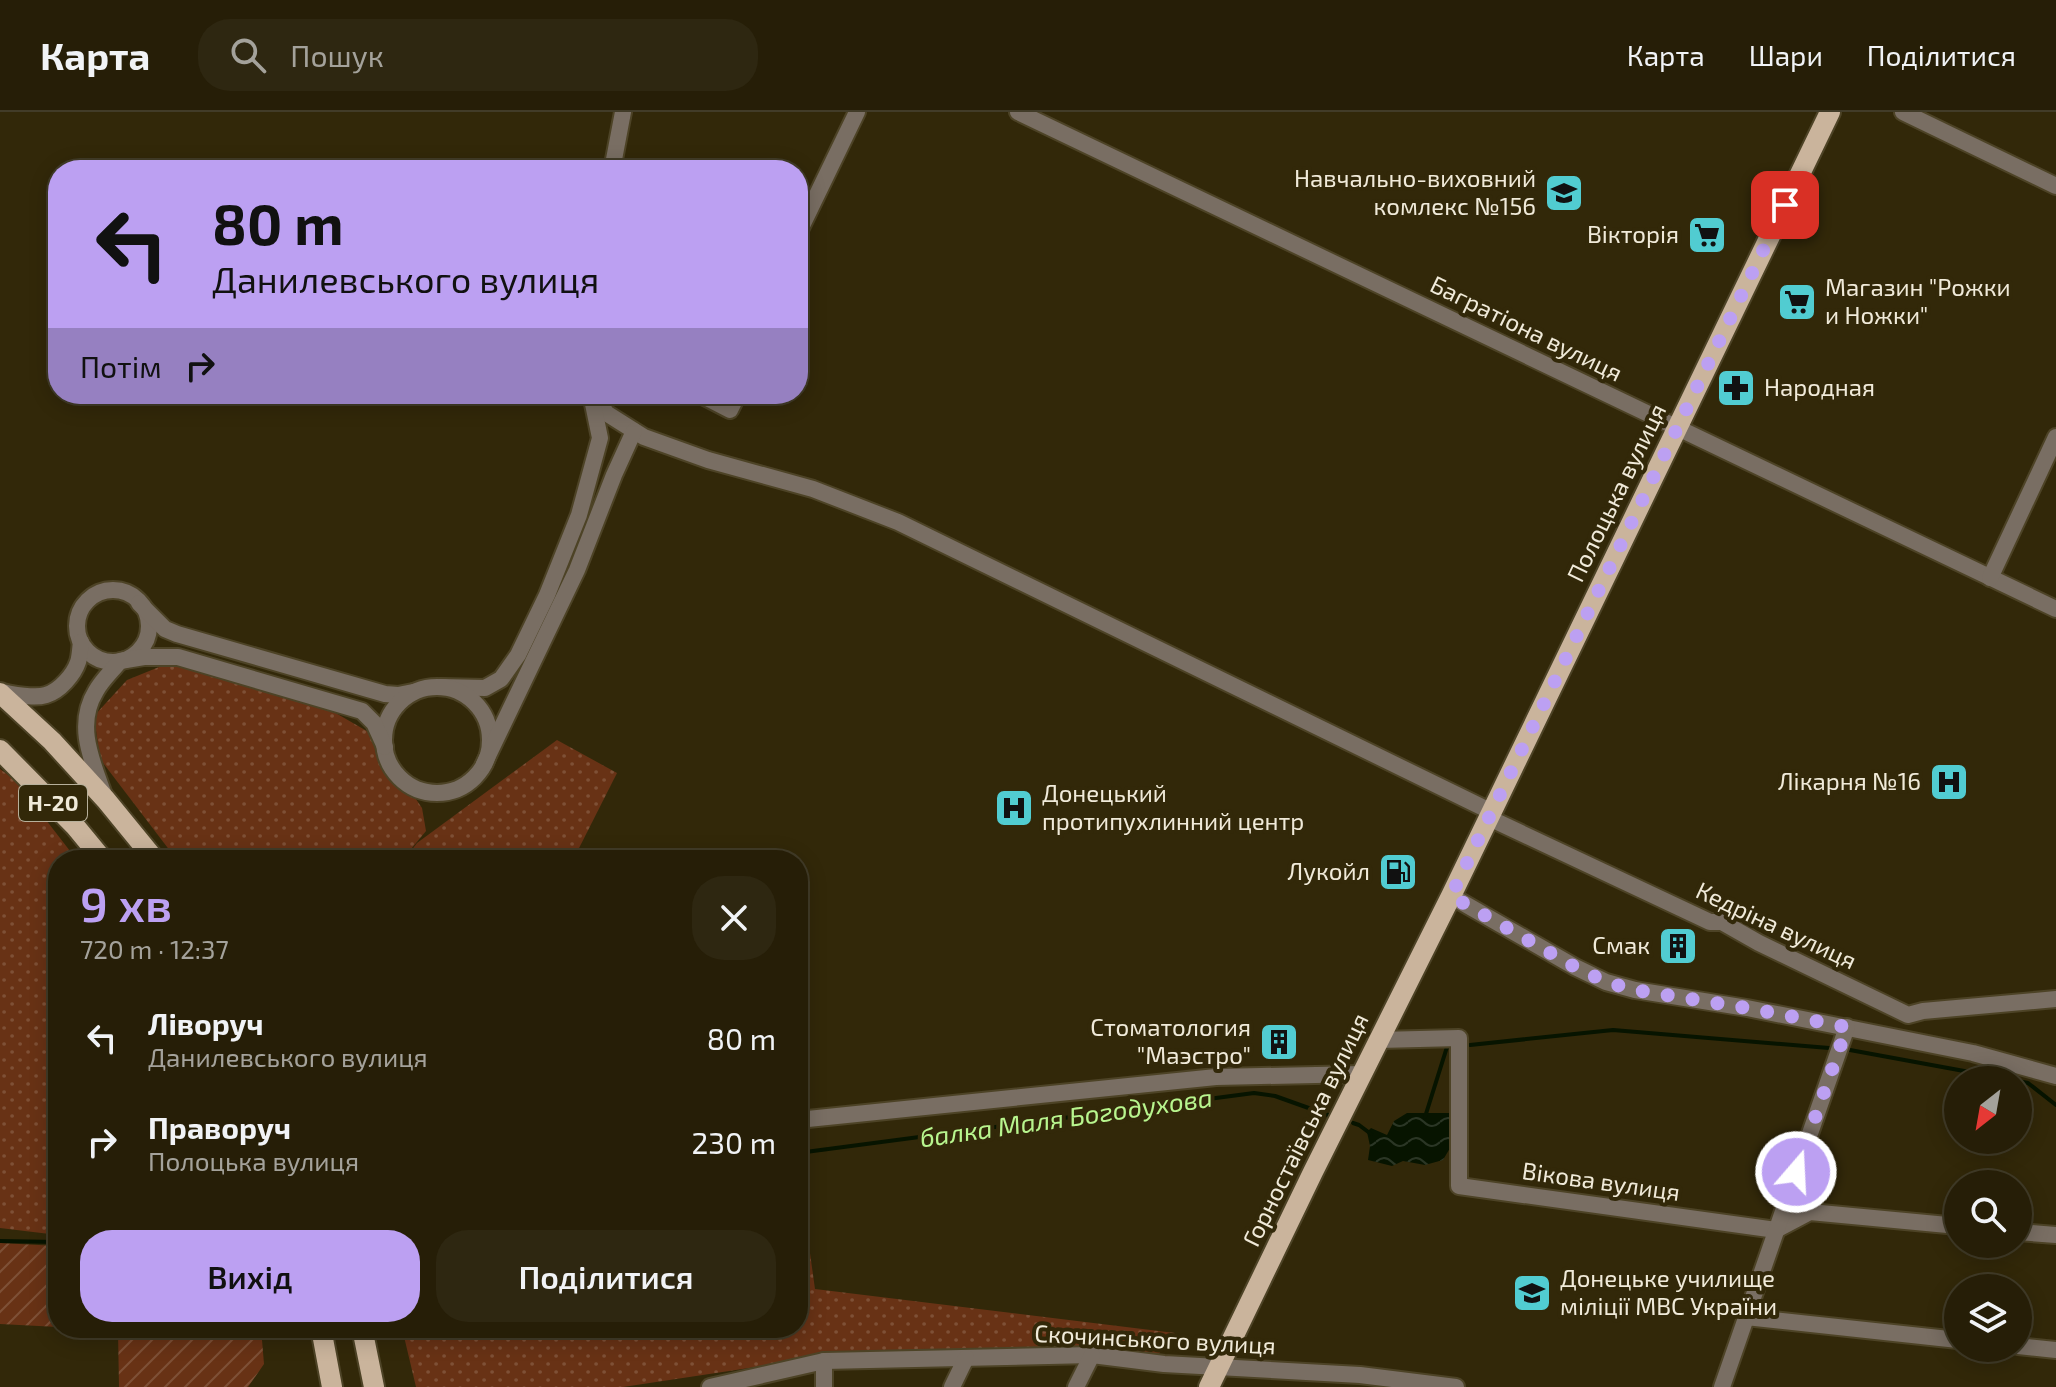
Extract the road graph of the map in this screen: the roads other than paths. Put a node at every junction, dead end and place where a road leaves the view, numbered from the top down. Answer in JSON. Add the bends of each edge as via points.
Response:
{"nodes":[{"id":1,"x":623,"y":112,"type":"edge"},
{"id":2,"x":857,"y":112,"type":"edge"},
{"id":3,"x":1018,"y":112,"type":"edge"},
{"id":4,"x":1830,"y":112,"type":"edge"},
{"id":5,"x":1903,"y":112,"type":"edge"},
{"id":6,"x":614,"y":160,"type":"edge"},
{"id":7,"x":2056,"y":186,"type":"edge"},
{"id":8,"x":808,"y":213,"type":"edge"},
{"id":9,"x":595,"y":404,"type":"edge"},
{"id":10,"x":600,"y":404,"type":"edge"},
{"id":11,"x":1677,"y":428,"type":"junction"},
{"id":12,"x":634,"y":431,"type":"junction"},
{"id":13,"x":2056,"y":437,"type":"edge"},
{"id":14,"x":1990,"y":578,"type":"junction"},
{"id":15,"x":139,"y":603,"type":"junction"},
{"id":16,"x":2056,"y":609,"type":"edge"},
{"id":17,"x":81,"y":642,"type":"junction"},
{"id":18,"x":120,"y":661,"type":"junction"},
{"id":19,"x":440,"y":687,"type":"junction"},
{"id":20,"x":415,"y":692,"type":"junction"},
{"id":21,"x":0,"y":693,"type":"edge"},
{"id":22,"x":385,"y":747,"type":"junction"},
{"id":23,"x":0,"y":750,"type":"edge"},
{"id":24,"x":484,"y":764,"type":"junction"},
{"id":25,"x":106,"y":800,"type":"junction"},
{"id":26,"x":1490,"y":815,"type":"junction"},
{"id":27,"x":95,"y":850,"type":"edge"},
{"id":28,"x":147,"y":850,"type":"edge"},
{"id":29,"x":1451,"y":896,"type":"junction"},
{"id":30,"x":2056,"y":999,"type":"edge"},
{"id":31,"x":1847,"y":1027,"type":"junction"},
{"id":32,"x":1379,"y":1040,"type":"junction"},
{"id":33,"x":1362,"y":1074,"type":"junction"},
{"id":34,"x":2056,"y":1076,"type":"edge"},
{"id":35,"x":808,"y":1119,"type":"edge"},
{"id":36,"x":1944,"y":1225,"type":"edge"},
{"id":37,"x":1776,"y":1230,"type":"junction"},
{"id":38,"x":2032,"y":1233,"type":"edge"},
{"id":39,"x":2056,"y":1235,"type":"edge"},
{"id":40,"x":1746,"y":1317,"type":"junction"},
{"id":41,"x":323,"y":1338,"type":"edge"},
{"id":42,"x":364,"y":1338,"type":"edge"},
{"id":43,"x":1944,"y":1338,"type":"edge"},
{"id":44,"x":2032,"y":1347,"type":"edge"},
{"id":45,"x":2056,"y":1350,"type":"edge"},
{"id":46,"x":1092,"y":1355,"type":"junction"},
{"id":47,"x":966,"y":1358,"type":"junction"},
{"id":48,"x":824,"y":1361,"type":"junction"},
{"id":49,"x":1219,"y":1366,"type":"junction"},
{"id":50,"x":1357,"y":1381,"type":"edge"},
{"id":51,"x":332,"y":1387,"type":"edge"},
{"id":52,"x":374,"y":1387,"type":"edge"},
{"id":53,"x":710,"y":1387,"type":"edge"},
{"id":54,"x":824,"y":1387,"type":"edge"},
{"id":55,"x":952,"y":1387,"type":"edge"},
{"id":56,"x":1076,"y":1387,"type":"edge"},
{"id":57,"x":1209,"y":1387,"type":"edge"},
{"id":58,"x":1456,"y":1387,"type":"edge"},
{"id":59,"x":1722,"y":1387,"type":"edge"}],
"edges":[{"from":1,"to":6,"type":"street"},
{"from":2,"to":8,"type":"street"},
{"from":3,"to":11,"type":"street","name":"Багратіона вулиця"},
{"from":4,"to":11,"type":"main road","name":"Полоцька вулиця"},
{"from":5,"to":7,"type":"street"},
{"from":9,"to":19,"type":"street","via":[[600,438],[579,515],[518,655],[501,679],[485,688]]},
{"from":10,"to":12,"type":"street","name":"Кедріна вулиця"},
{"from":11,"to":14,"type":"street","name":"Багратіона вулиця"},
{"from":11,"to":26,"type":"main road","name":"Полоцька вулиця"},
{"from":12,"to":24,"type":"street","via":[[577,570]]},
{"from":12,"to":26,"type":"street","name":"Кедріна вулиця","via":[[898,522]]},
{"from":13,"to":14,"type":"street"},
{"from":14,"to":16,"type":"street","name":"Багратіона вулиця"},
{"from":15,"to":17,"type":"street","via":[[110,590],[88,599],[77,619]]},
{"from":15,"to":18,"type":"street","via":[[147,615],[146,639],[131,657]]},
{"from":15,"to":20,"type":"street","via":[[177,634],[385,694]]},
{"from":17,"to":18,"type":"street","via":[[97,658]]},
{"from":17,"to":21,"type":"street","via":[[79,661],[57,689],[34,696]]},
{"from":18,"to":22,"type":"street","via":[[178,657],[362,711]]},
{"from":18,"to":25,"type":"street","via":[[96,691],[85,731]]},
{"from":19,"to":20,"type":"street"},
{"from":19,"to":24,"type":"street","via":[[471,699],[482,712],[489,728]]},
{"from":20,"to":22,"type":"street","via":[[387,721]]},
{"from":21,"to":25,"type":"main road","number":"Н-20"},
{"from":22,"to":24,"type":"street","via":[[393,770],[423,791],[458,788]]},
{"from":23,"to":27,"type":"main road","number":"Н-20"},
{"from":25,"to":28,"type":"main road","number":"Н-20"},
{"from":26,"to":29,"type":"main road","name":"Полоцька вулиця"},
{"from":26,"to":30,"type":"street","name":"Кедріна вулиця","via":[[1908,1015]]},
{"from":29,"to":31,"type":"street","via":[[1606,982]]},
{"from":29,"to":32,"type":"main road","name":"Горностаївська вулиця"},
{"from":31,"to":34,"type":"street"},
{"from":31,"to":37,"type":"street"},
{"from":32,"to":33,"type":"main road","name":"Горностаївська вулиця"},
{"from":32,"to":37,"type":"street","name":"Вікова вулиця","via":[[1459,1038],[1459,1186]]},
{"from":33,"to":35,"type":"street","via":[[1216,1077]]},
{"from":33,"to":49,"type":"main road","name":"Горностаївська вулиця"},
{"from":36,"to":37,"type":"street","via":[[1810,1212]]},
{"from":37,"to":40,"type":"street"},
{"from":38,"to":39,"type":"street"},
{"from":40,"to":43,"type":"street"},
{"from":40,"to":59,"type":"street"},
{"from":41,"to":51,"type":"main road"},
{"from":42,"to":52,"type":"main road"},
{"from":44,"to":45,"type":"street"},
{"from":46,"to":47,"type":"street","name":"Скочинського вулиця"},
{"from":46,"to":49,"type":"street","name":"Скочинського вулиця"},
{"from":46,"to":56,"type":"street"},
{"from":47,"to":48,"type":"street","name":"Скочинського вулиця"},
{"from":47,"to":55,"type":"street"},
{"from":48,"to":53,"type":"street","name":"Скочинського вулиця"},
{"from":48,"to":54,"type":"street"},
{"from":49,"to":50,"type":"street","name":"Скочинського вулиця"},
{"from":49,"to":57,"type":"main road","name":"Горностаївська вулиця"},
{"from":50,"to":58,"type":"street","name":"Скочинського вулиця"}]}
